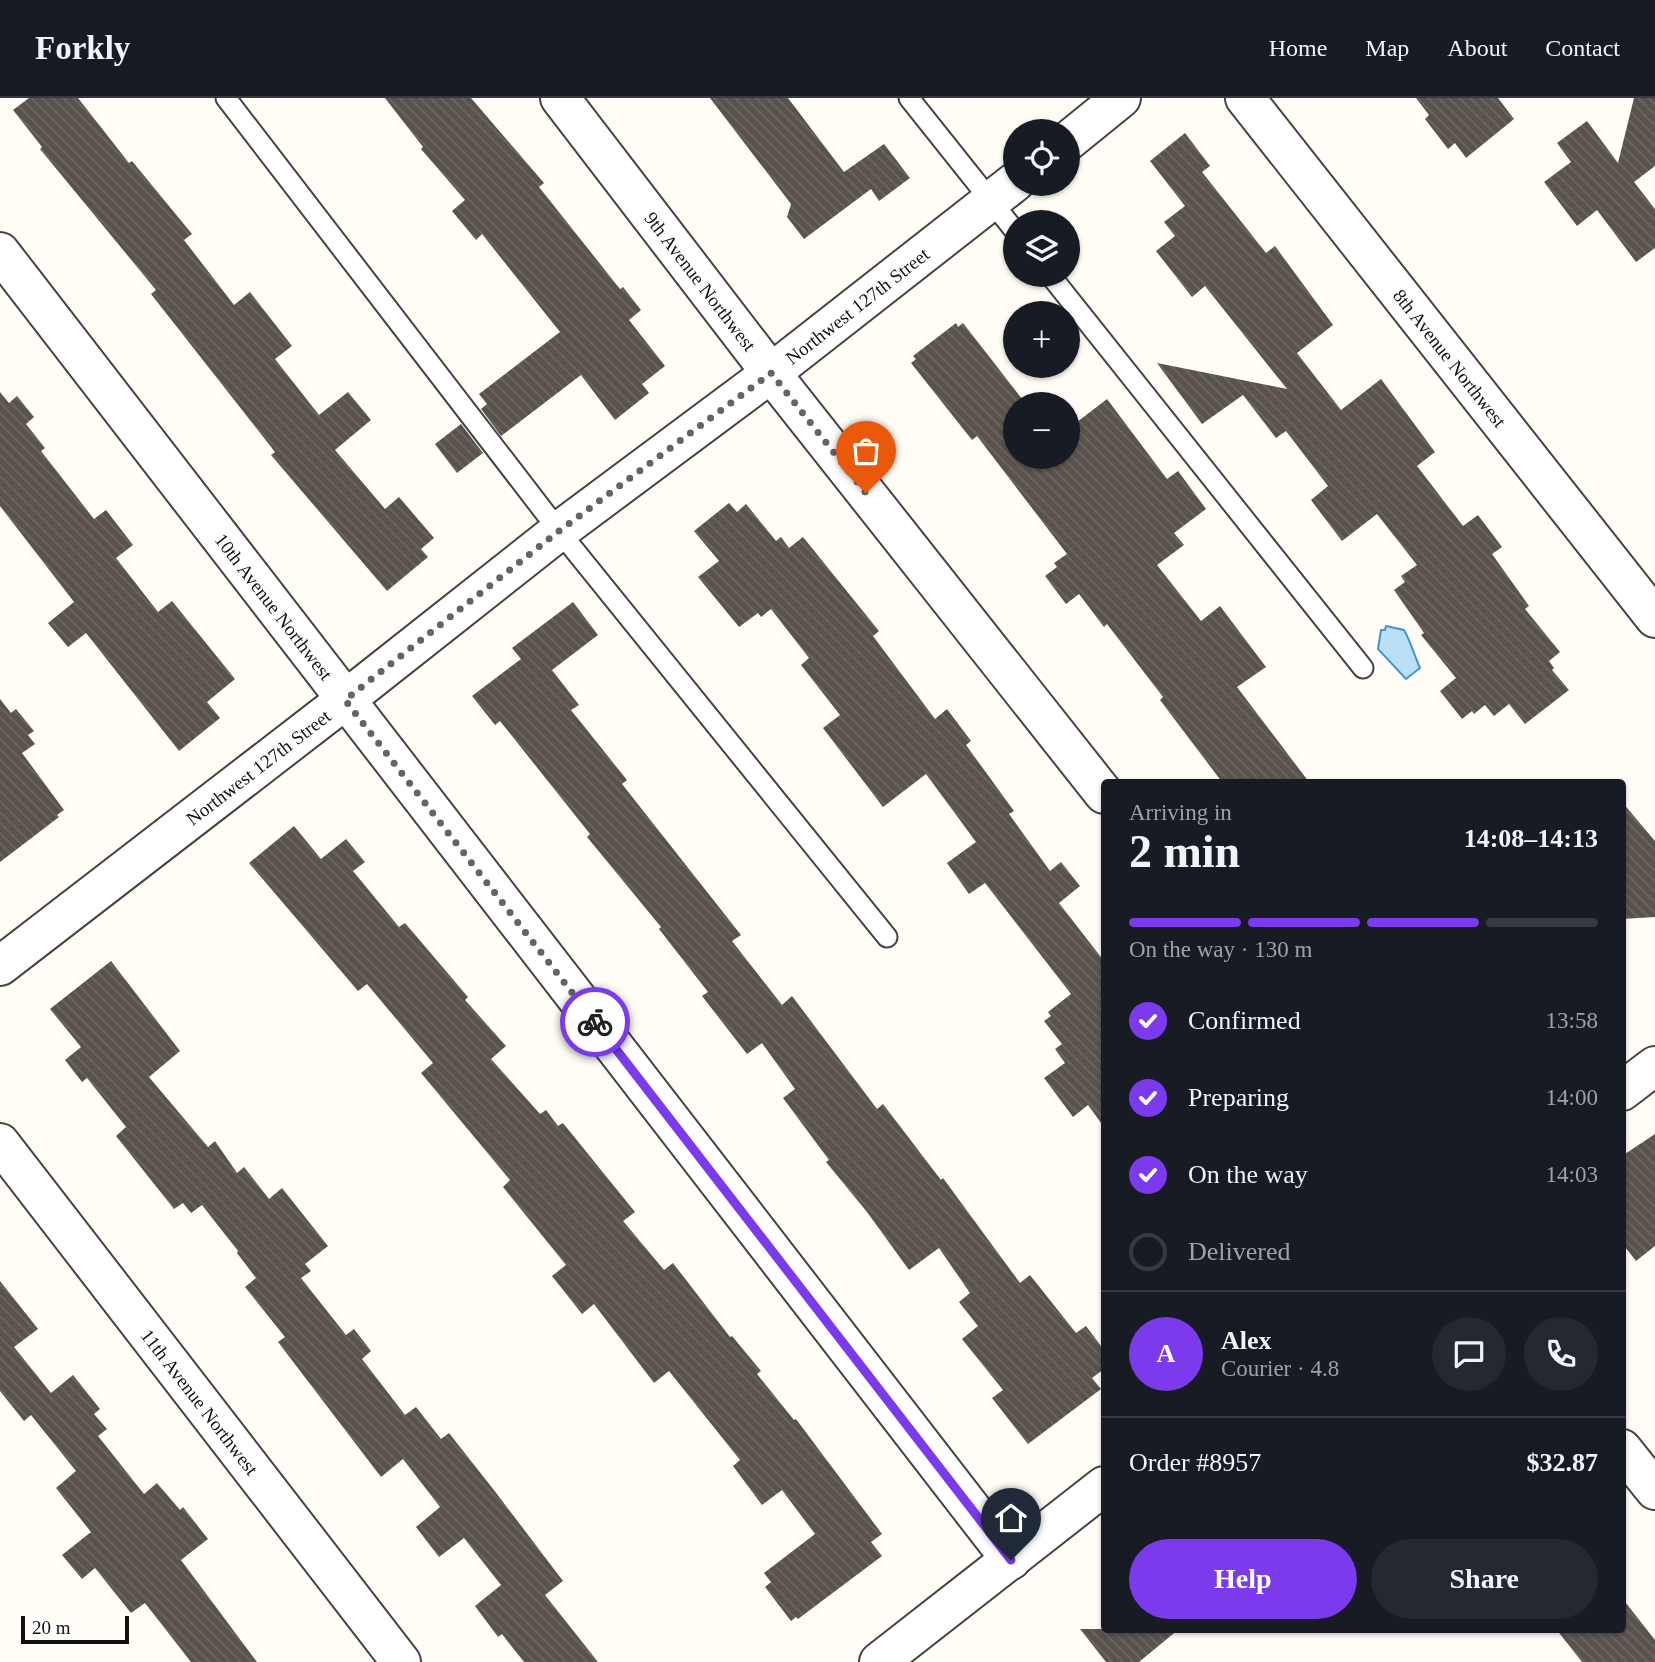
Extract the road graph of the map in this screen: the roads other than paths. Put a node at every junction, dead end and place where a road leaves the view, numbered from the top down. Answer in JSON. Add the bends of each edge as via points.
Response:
{"nodes":[{"id":1,"x":226,"y":98,"type":"edge"},
{"id":2,"x":560,"y":98,"type":"edge"},
{"id":3,"x":909,"y":98,"type":"edge"},
{"id":4,"x":1121,"y":98,"type":"edge"},
{"id":5,"x":1245,"y":98,"type":"edge"},
{"id":6,"x":1080,"y":131,"type":"edge"},
{"id":7,"x":1003,"y":192,"type":"edge"},
{"id":8,"x":0,"y":252,"type":"edge"},
{"id":9,"x":1060,"y":287,"type":"edge"},
{"id":10,"x":771,"y":373,"type":"junction"},
{"id":11,"x":559,"y":531,"type":"junction"},
{"id":12,"x":1655,"y":618,"type":"edge"},
{"id":13,"x":1363,"y":668,"type":"dead end"},
{"id":14,"x":345,"y":700,"type":"junction"},
{"id":15,"x":1101,"y":790,"type":"edge"},
{"id":16,"x":887,"y":937,"type":"dead end"},
{"id":17,"x":0,"y":966,"type":"edge"},
{"id":18,"x":1655,"y":1066,"type":"edge"},
{"id":19,"x":1626,"y":1088,"type":"edge"},
{"id":20,"x":0,"y":1143,"type":"edge"},
{"id":21,"x":1626,"y":1453,"type":"edge"},
{"id":22,"x":1101,"y":1488,"type":"edge"},
{"id":23,"x":1655,"y":1490,"type":"edge"},
{"id":24,"x":1011,"y":1560,"type":"junction"},
{"id":25,"x":401,"y":1662,"type":"edge"},
{"id":26,"x":879,"y":1662,"type":"edge"}],
"edges":[{"from":1,"to":11,"type":"lane"},
{"from":2,"to":10,"type":"street","name":"9th Avenue Northwest"},
{"from":3,"to":7,"type":"lane"},
{"from":4,"to":6,"type":"street"},
{"from":5,"to":12,"type":"street","name":"8th Avenue Northwest"},
{"from":7,"to":10,"type":"street","name":"Northwest 127th Street"},
{"from":8,"to":14,"type":"street","name":"10th Avenue Northwest"},
{"from":9,"to":13,"type":"lane"},
{"from":10,"to":11,"type":"street","name":"Northwest 127th Street"},
{"from":10,"to":15,"type":"street","name":"9th Avenue Northwest"},
{"from":11,"to":14,"type":"street","name":"Northwest 127th Street"},
{"from":11,"to":16,"type":"lane"},
{"from":14,"to":17,"type":"street","name":"Northwest 127th Street"},
{"from":14,"to":24,"type":"street","name":"10th Avenue Northwest"},
{"from":18,"to":19,"type":"street"},
{"from":20,"to":25,"type":"street","name":"11th Avenue Northwest"},
{"from":21,"to":23,"type":"street"},
{"from":22,"to":24,"type":"street"},
{"from":24,"to":26,"type":"street"}]}
